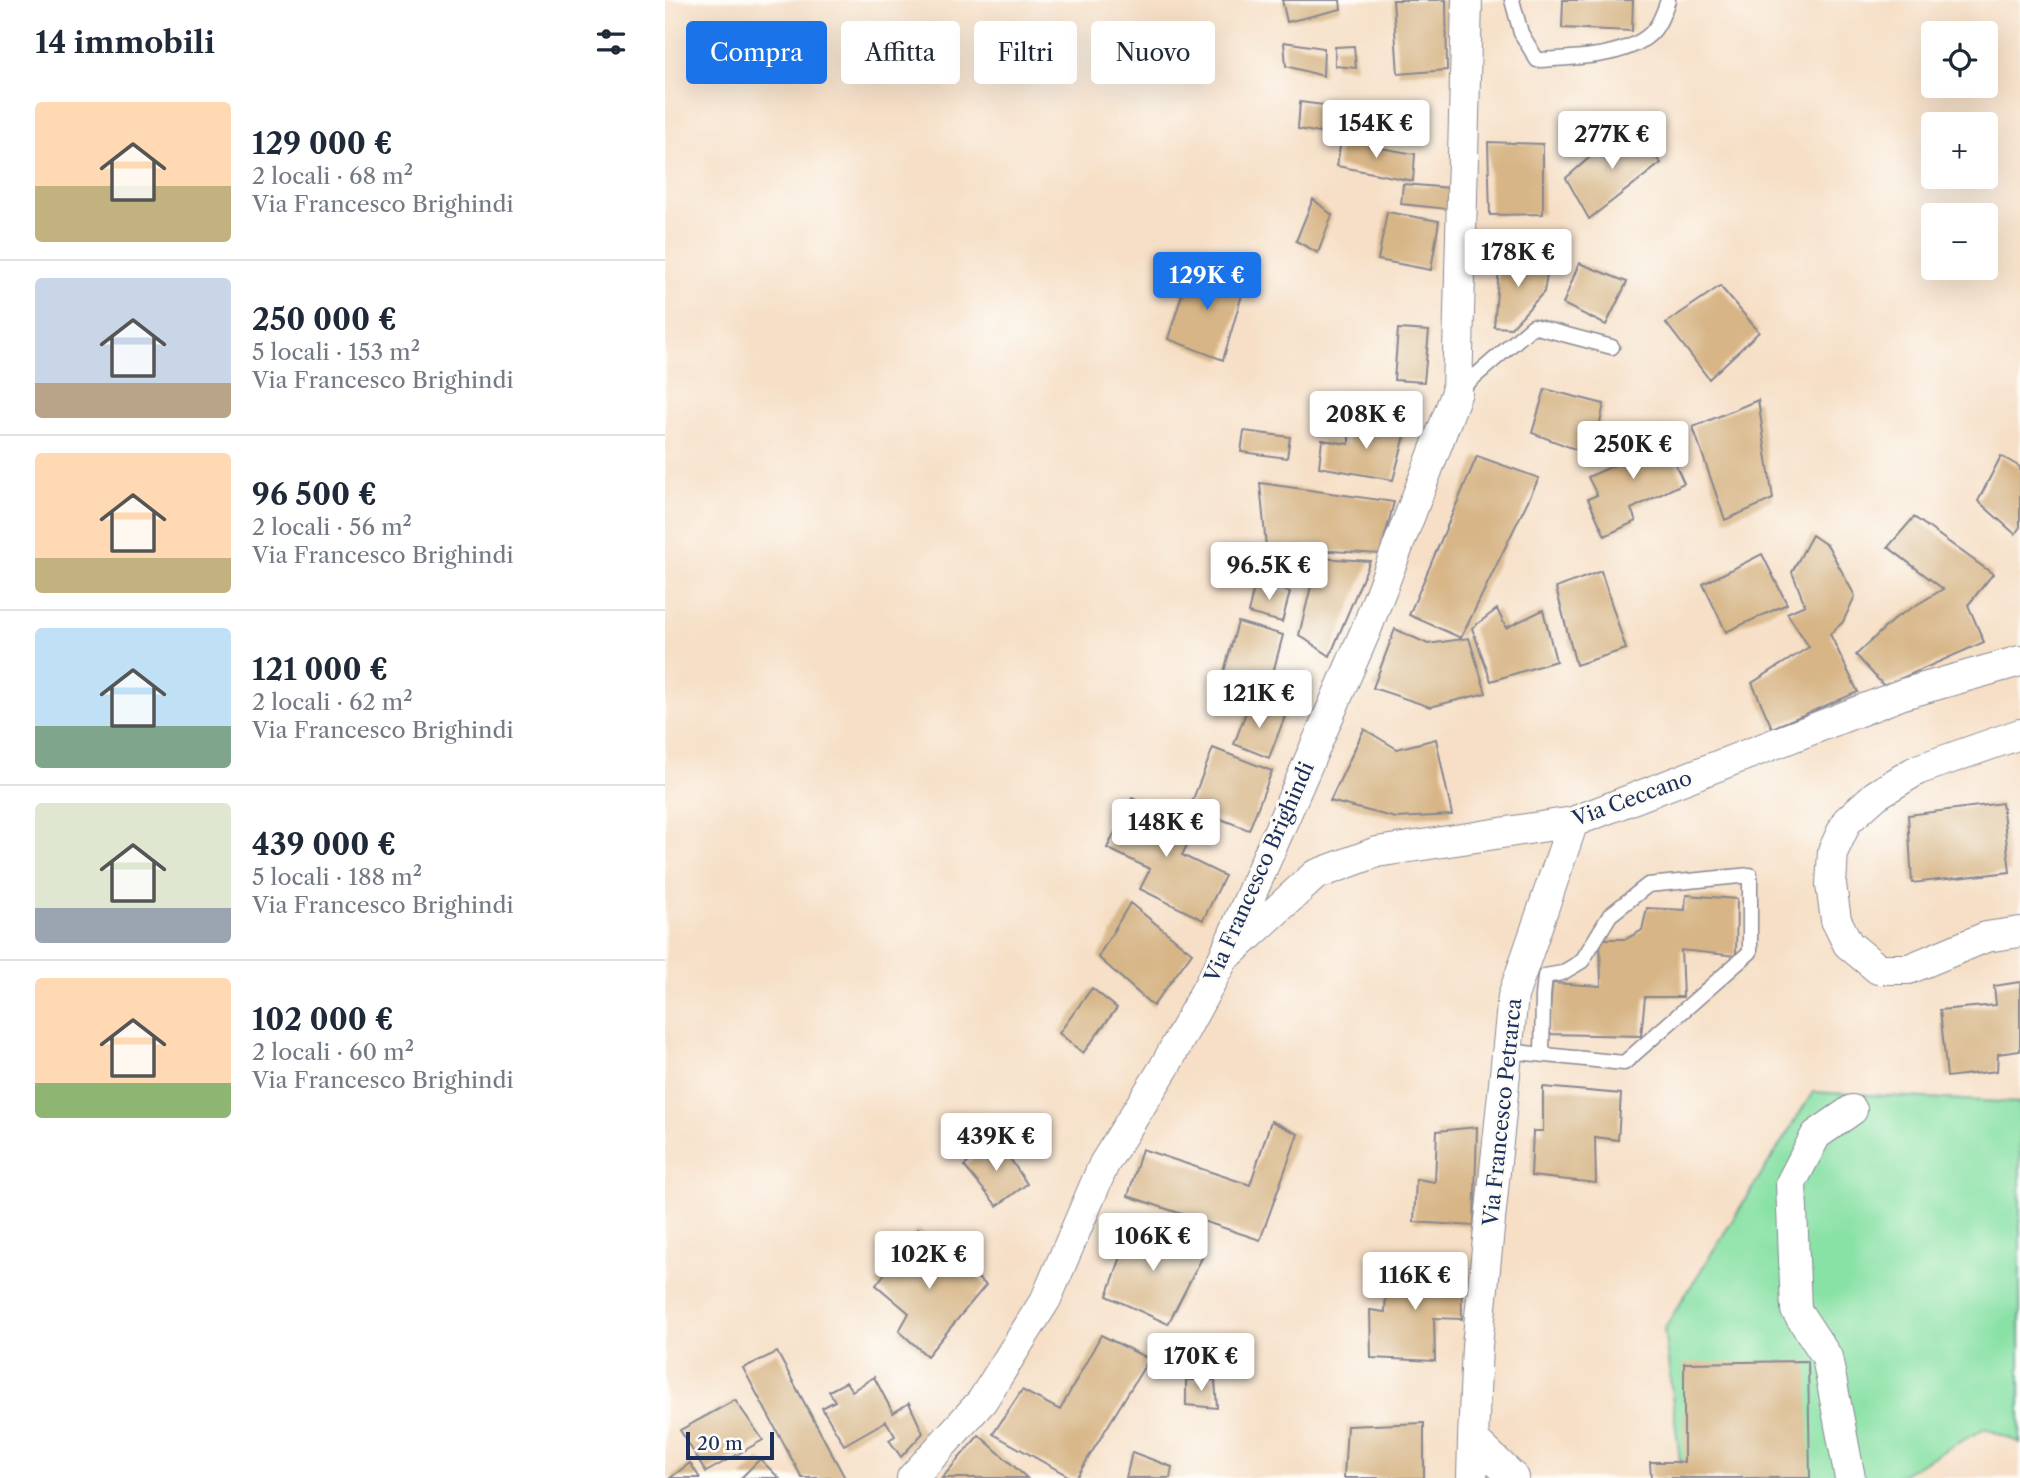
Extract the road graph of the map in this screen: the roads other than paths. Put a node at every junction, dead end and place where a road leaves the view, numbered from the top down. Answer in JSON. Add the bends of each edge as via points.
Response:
{"nodes":[{"id":1,"x":1467,"y":0,"type":"edge"},
{"id":2,"x":1512,"y":0,"type":"edge"},
{"id":3,"x":1668,"y":0,"type":"edge"},
{"id":4,"x":1612,"y":347,"type":"dead end"},
{"id":5,"x":1457,"y":392,"type":"junction"},
{"id":6,"x":2020,"y":661,"type":"edge"},
{"id":7,"x":2020,"y":734,"type":"edge"},
{"id":8,"x":1573,"y":822,"type":"junction"},
{"id":9,"x":2020,"y":932,"type":"edge"},
{"id":10,"x":1222,"y":961,"type":"junction"},
{"id":11,"x":1507,"y":1051,"type":"junction"},
{"id":12,"x":1542,"y":1054,"type":"junction"},
{"id":13,"x":1852,"y":1111,"type":"dead end"},
{"id":14,"x":1472,"y":1439,"type":"junction"},
{"id":15,"x":912,"y":1478,"type":"edge"},
{"id":16,"x":1472,"y":1478,"type":"edge"},
{"id":17,"x":1514,"y":1478,"type":"edge"},
{"id":18,"x":1850,"y":1478,"type":"edge"}],
"edges":[{"from":1,"to":5,"type":"street","name":"Via Francesco Brighindi"},
{"from":2,"to":3,"type":"lane","via":[[1521,33],[1537,60],[1590,57],[1628,47],[1654,31]]},
{"from":4,"to":5,"type":"lane","via":[[1533,326]]},
{"from":5,"to":10,"type":"street","name":"Via Francesco Brighindi","via":[[1366,630]]},
{"from":6,"to":8,"type":"street","name":"Via Ceccano","via":[[1903,694]]},
{"from":7,"to":9,"type":"street","via":[[1917,770],[1876,795],[1847,821],[1833,851],[1831,885],[1836,920],[1848,944],[1878,969],[1909,969],[1986,937]]},
{"from":8,"to":10,"type":"street","name":"Via Ceccano","via":[[1377,852],[1315,875]]},
{"from":8,"to":11,"type":"street","name":"Via Francesco Petrarca","via":[[1513,996]]},
{"from":10,"to":15,"type":"street","name":"Via Francesco Brighindi","via":[[1164,1068],[1104,1164],[1046,1299],[982,1401]]},
{"from":11,"to":12,"type":"lane"},
{"from":11,"to":14,"type":"street","name":"Via Francesco Petrarca"},
{"from":12,"to":12,"type":"lane","via":[[1624,1063],[1749,952],[1751,876],[1648,885],[1610,915],[1583,961],[1545,976]]},
{"from":13,"to":18,"type":"street","via":[[1816,1135],[1791,1183],[1796,1310],[1827,1357]]},
{"from":14,"to":16,"type":"street","name":"Via Francesco Petrarca"},
{"from":14,"to":17,"type":"street"}]}
